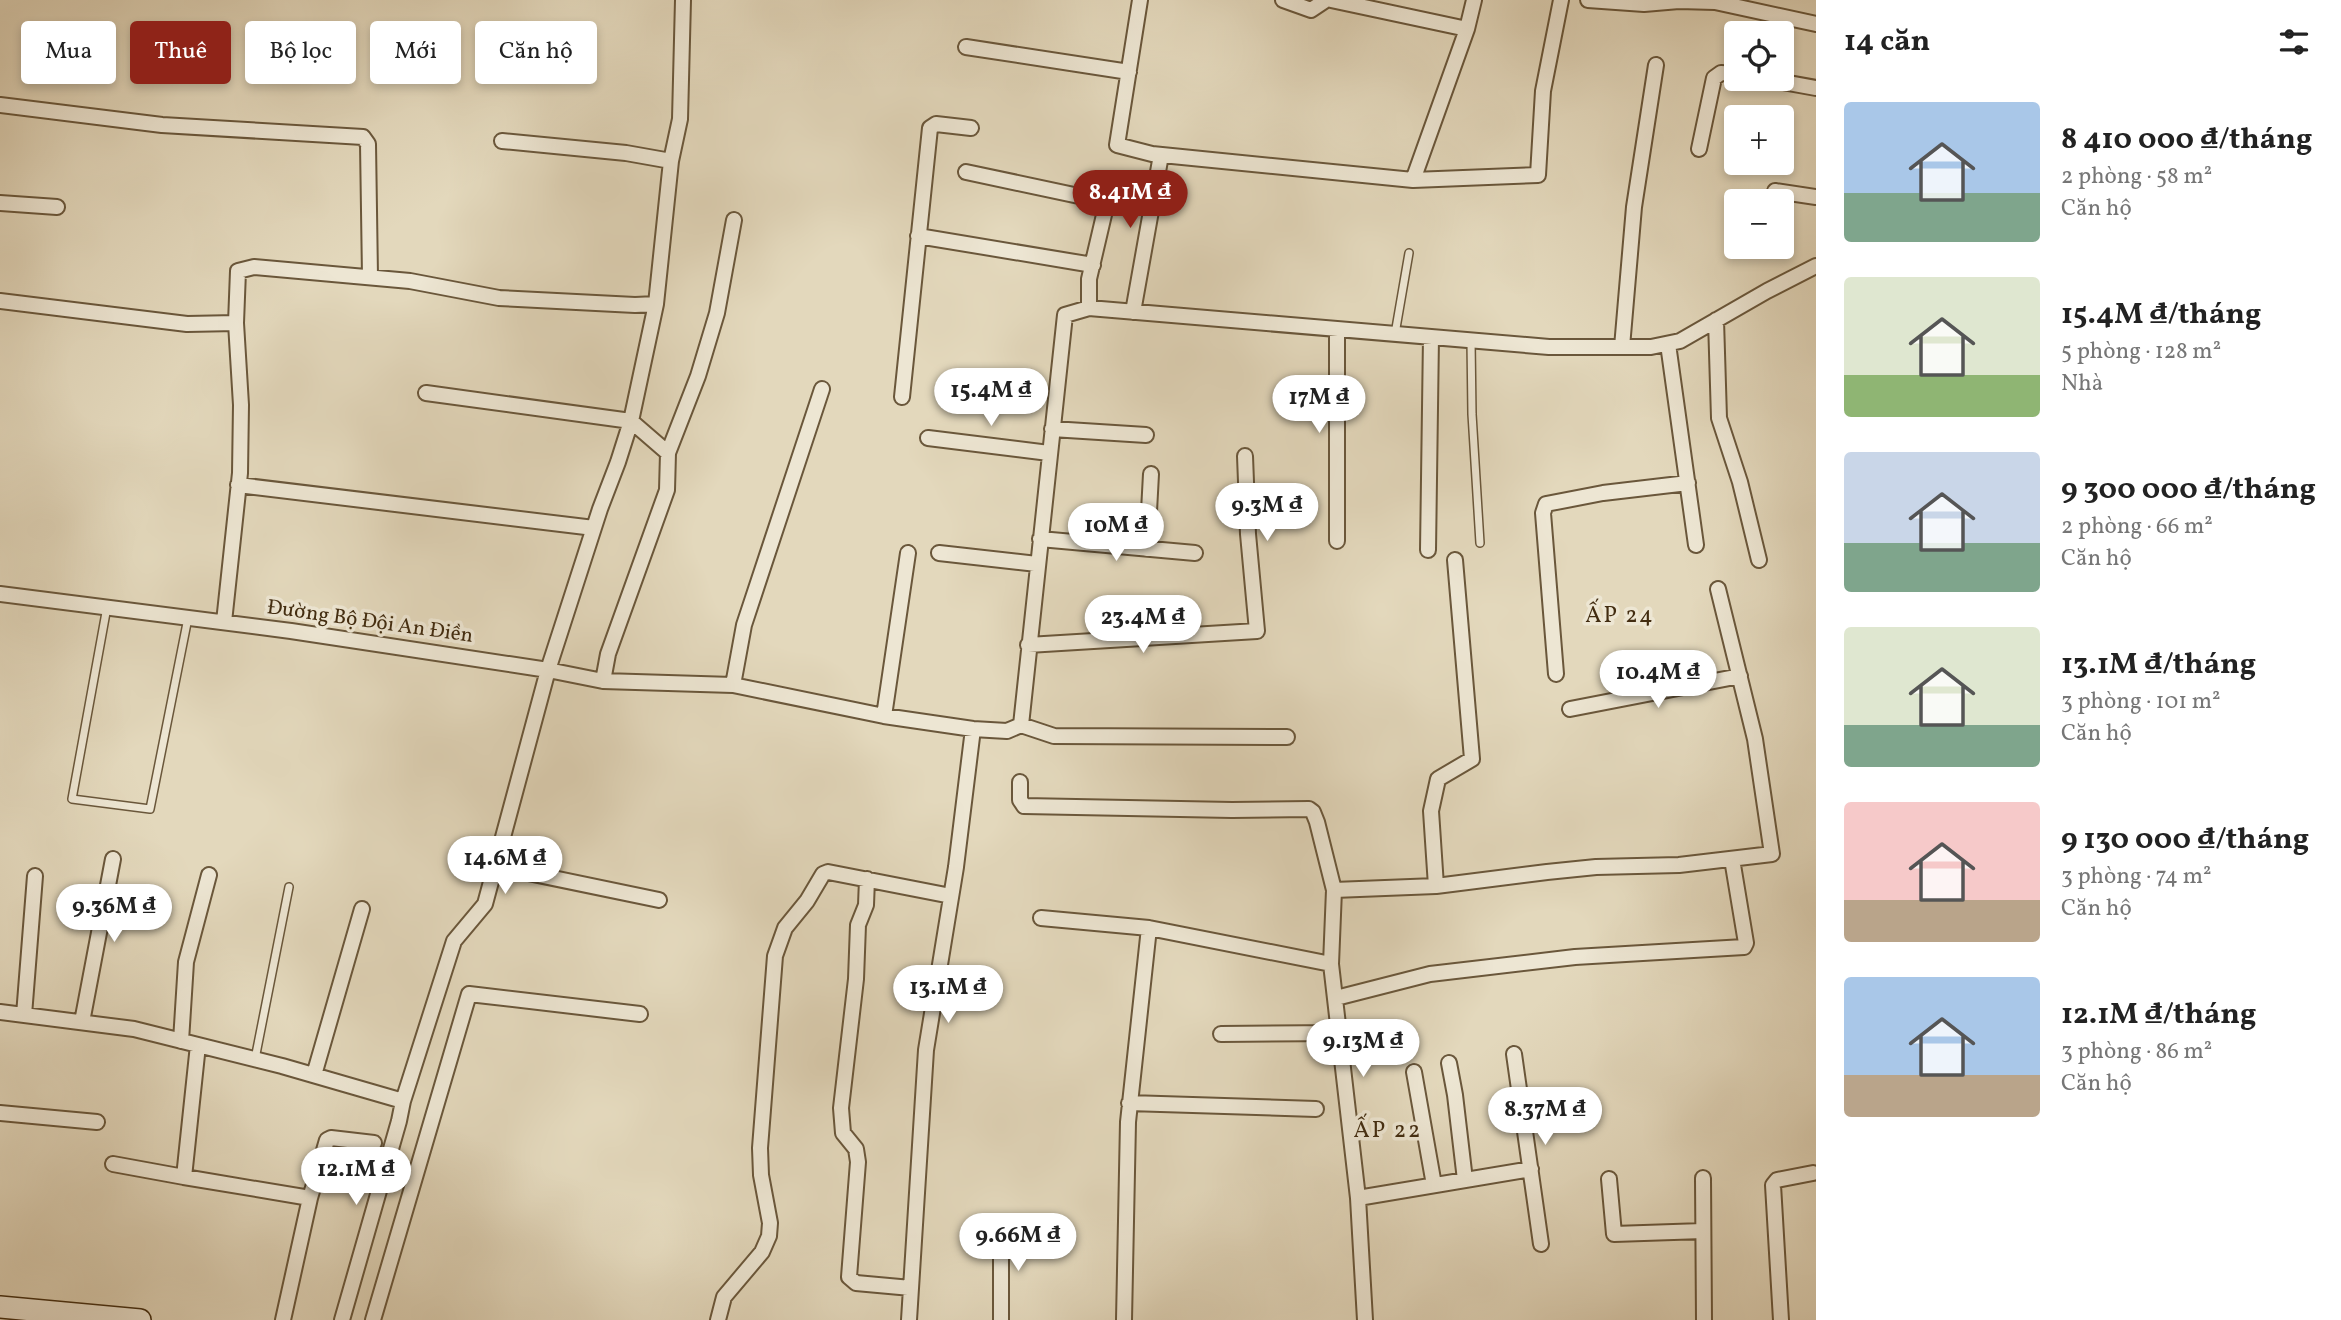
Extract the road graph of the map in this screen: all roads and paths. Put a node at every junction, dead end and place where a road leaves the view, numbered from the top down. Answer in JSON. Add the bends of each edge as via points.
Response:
{"nodes":[{"id":1,"x":683,"y":0,"type":"edge"},
{"id":2,"x":1124,"y":0,"type":"edge"},
{"id":3,"x":1283,"y":0,"type":"edge"},
{"id":4,"x":1329,"y":0,"type":"edge"},
{"id":5,"x":1474,"y":0,"type":"edge"},
{"id":6,"x":1561,"y":0,"type":"edge"},
{"id":7,"x":1588,"y":0,"type":"edge"},
{"id":8,"x":1140,"y":2,"type":"edge"},
{"id":9,"x":1651,"y":2,"type":"edge"},
{"id":10,"x":1816,"y":23,"type":"edge"},
{"id":11,"x":1467,"y":29,"type":"junction"},
{"id":12,"x":966,"y":47,"type":"dead end"},
{"id":13,"x":1656,"y":65,"type":"dead end"},
{"id":14,"x":1129,"y":72,"type":"junction"},
{"id":15,"x":1724,"y":73,"type":"edge"},
{"id":16,"x":1794,"y":84,"type":"edge"},
{"id":17,"x":1816,"y":88,"type":"edge"},
{"id":18,"x":0,"y":105,"type":"edge"},
{"id":19,"x":971,"y":128,"type":"dead end"},
{"id":20,"x":502,"y":141,"type":"dead end"},
{"id":21,"x":1699,"y":149,"type":"dead end"},
{"id":22,"x":1161,"y":155,"type":"junction"},
{"id":23,"x":671,"y":161,"type":"junction"},
{"id":24,"x":966,"y":172,"type":"dead end"},
{"id":25,"x":1413,"y":180,"type":"junction"},
{"id":26,"x":1794,"y":194,"type":"edge"},
{"id":27,"x":1816,"y":197,"type":"edge"},
{"id":28,"x":0,"y":203,"type":"edge"},
{"id":29,"x":57,"y":207,"type":"dead end"},
{"id":30,"x":734,"y":220,"type":"dead end"},
{"id":31,"x":918,"y":236,"type":"junction"},
{"id":32,"x":1409,"y":253,"type":"dead end"},
{"id":33,"x":1093,"y":265,"type":"junction"},
{"id":34,"x":1816,"y":266,"type":"edge"},
{"id":35,"x":370,"y":276,"type":"junction"},
{"id":36,"x":0,"y":301,"type":"edge"},
{"id":37,"x":656,"y":304,"type":"junction"},
{"id":38,"x":1089,"y":308,"type":"junction"},
{"id":39,"x":1133,"y":312,"type":"junction"},
{"id":40,"x":1716,"y":320,"type":"junction"},
{"id":41,"x":236,"y":323,"type":"junction"},
{"id":42,"x":1337,"y":329,"type":"junction"},
{"id":43,"x":1395,"y":334,"type":"junction"},
{"id":44,"x":1431,"y":337,"type":"junction"},
{"id":45,"x":1471,"y":340,"type":"junction"},
{"id":46,"x":1668,"y":344,"type":"junction"},
{"id":47,"x":1622,"y":347,"type":"junction"},
{"id":48,"x":822,"y":389,"type":"dead end"},
{"id":49,"x":426,"y":393,"type":"dead end"},
{"id":50,"x":902,"y":397,"type":"dead end"},
{"id":51,"x":631,"y":421,"type":"junction"},
{"id":52,"x":1052,"y":429,"type":"junction"},
{"id":53,"x":1146,"y":435,"type":"dead end"},
{"id":54,"x":928,"y":438,"type":"dead end"},
{"id":55,"x":668,"y":453,"type":"junction"},
{"id":56,"x":1049,"y":453,"type":"junction"},
{"id":57,"x":1245,"y":456,"type":"dead end"},
{"id":58,"x":1151,"y":474,"type":"dead end"},
{"id":59,"x":1688,"y":483,"type":"junction"},
{"id":60,"x":239,"y":485,"type":"junction"},
{"id":61,"x":594,"y":528,"type":"junction"},
{"id":62,"x":1040,"y":539,"type":"junction"},
{"id":63,"x":1337,"y":541,"type":"dead end"},
{"id":64,"x":1480,"y":544,"type":"dead end"},
{"id":65,"x":1696,"y":545,"type":"dead end"},
{"id":66,"x":1147,"y":548,"type":"junction"},
{"id":67,"x":1428,"y":550,"type":"dead end"},
{"id":68,"x":908,"y":553,"type":"dead end"},
{"id":69,"x":939,"y":553,"type":"dead end"},
{"id":70,"x":1195,"y":553,"type":"dead end"},
{"id":71,"x":1455,"y":560,"type":"dead end"},
{"id":72,"x":1759,"y":560,"type":"dead end"},
{"id":73,"x":1037,"y":564,"type":"junction"},
{"id":74,"x":1718,"y":589,"type":"dead end"},
{"id":75,"x":0,"y":594,"type":"edge"},
{"id":76,"x":107,"y":607,"type":"junction"},
{"id":77,"x":188,"y":617,"type":"junction"},
{"id":78,"x":224,"y":622,"type":"junction"},
{"id":79,"x":1028,"y":645,"type":"junction"},
{"id":80,"x":548,"y":670,"type":"junction"},
{"id":81,"x":1556,"y":674,"type":"dead end"},
{"id":82,"x":1740,"y":676,"type":"junction"},
{"id":83,"x":603,"y":681,"type":"junction"},
{"id":84,"x":733,"y":685,"type":"junction"},
{"id":85,"x":1570,"y":709,"type":"dead end"},
{"id":86,"x":884,"y":716,"type":"junction"},
{"id":87,"x":1021,"y":725,"type":"junction"},
{"id":88,"x":973,"y":729,"type":"junction"},
{"id":89,"x":1287,"y":737,"type":"dead end"},
{"id":90,"x":1020,"y":782,"type":"dead end"},
{"id":91,"x":113,"y":859,"type":"dead end"},
{"id":92,"x":1732,"y":859,"type":"junction"},
{"id":93,"x":495,"y":866,"type":"junction"},
{"id":94,"x":209,"y":875,"type":"dead end"},
{"id":95,"x":35,"y":876,"type":"dead end"},
{"id":96,"x":867,"y":879,"type":"junction"},
{"id":97,"x":1436,"y":886,"type":"junction"},
{"id":98,"x":289,"y":887,"type":"dead end"},
{"id":99,"x":1334,"y":890,"type":"junction"},
{"id":100,"x":951,"y":896,"type":"junction"},
{"id":101,"x":659,"y":900,"type":"dead end"},
{"id":102,"x":362,"y":908,"type":"dead end"},
{"id":103,"x":1041,"y":918,"type":"dead end"},
{"id":104,"x":1149,"y":928,"type":"junction"},
{"id":105,"x":1331,"y":964,"type":"junction"},
{"id":106,"x":1336,"y":998,"type":"junction"},
{"id":107,"x":0,"y":1012,"type":"edge"},
{"id":108,"x":640,"y":1014,"type":"dead end"},
{"id":109,"x":24,"y":1015,"type":"junction"},
{"id":110,"x":82,"y":1022,"type":"junction"},
{"id":111,"x":1340,"y":1033,"type":"junction"},
{"id":112,"x":1221,"y":1034,"type":"dead end"},
{"id":113,"x":181,"y":1041,"type":"junction"},
{"id":114,"x":198,"y":1045,"type":"junction"},
{"id":115,"x":1514,"y":1054,"type":"dead end"},
{"id":116,"x":255,"y":1059,"type":"junction"},
{"id":117,"x":1449,"y":1063,"type":"dead end"},
{"id":118,"x":1414,"y":1072,"type":"dead end"},
{"id":119,"x":314,"y":1075,"type":"junction"},
{"id":120,"x":403,"y":1101,"type":"junction"},
{"id":121,"x":1129,"y":1104,"type":"junction"},
{"id":122,"x":1316,"y":1109,"type":"dead end"},
{"id":123,"x":0,"y":1113,"type":"edge"},
{"id":124,"x":97,"y":1122,"type":"dead end"},
{"id":125,"x":374,"y":1143,"type":"dead end"},
{"id":126,"x":113,"y":1164,"type":"dead end"},
{"id":127,"x":1531,"y":1169,"type":"junction"},
{"id":128,"x":1813,"y":1173,"type":"dead end"},
{"id":129,"x":184,"y":1177,"type":"junction"},
{"id":130,"x":1703,"y":1178,"type":"dead end"},
{"id":131,"x":1609,"y":1179,"type":"dead end"},
{"id":132,"x":1465,"y":1180,"type":"junction"},
{"id":133,"x":1434,"y":1185,"type":"junction"},
{"id":134,"x":310,"y":1198,"type":"junction"},
{"id":135,"x":1358,"y":1198,"type":"junction"},
{"id":136,"x":1703,"y":1231,"type":"junction"},
{"id":137,"x":1043,"y":1233,"type":"dead end"},
{"id":138,"x":1541,"y":1244,"type":"dead end"},
{"id":139,"x":911,"y":1288,"type":"junction"},
{"id":140,"x":0,"y":1307,"type":"edge"},
{"id":141,"x":140,"y":1320,"type":"edge"},
{"id":142,"x":283,"y":1320,"type":"edge"},
{"id":143,"x":342,"y":1320,"type":"edge"},
{"id":144,"x":373,"y":1320,"type":"edge"},
{"id":145,"x":718,"y":1320,"type":"edge"},
{"id":146,"x":909,"y":1320,"type":"edge"},
{"id":147,"x":1000,"y":1320,"type":"edge"},
{"id":148,"x":1124,"y":1320,"type":"edge"},
{"id":149,"x":1365,"y":1320,"type":"edge"},
{"id":150,"x":1704,"y":1320,"type":"edge"},
{"id":151,"x":1781,"y":1320,"type":"edge"}],
"edges":[{"from":1,"to":23,"type":"street","via":[[680,119]]},
{"from":2,"to":8,"type":"street"},
{"from":3,"to":4,"type":"street","via":[[1311,10]]},
{"from":4,"to":11,"type":"street"},
{"from":5,"to":11,"type":"street"},
{"from":6,"to":25,"type":"street","via":[[1544,91],[1538,176]]},
{"from":7,"to":9,"type":"street"},
{"from":8,"to":14,"type":"street"},
{"from":9,"to":10,"type":"street","via":[[1715,2]]},
{"from":11,"to":25,"type":"street"},
{"from":12,"to":14,"type":"street"},
{"from":13,"to":47,"type":"street","via":[[1634,207]]},
{"from":14,"to":22,"type":"street","via":[[1117,145]]},
{"from":15,"to":21,"type":"street","via":[[1714,78]]},
{"from":16,"to":17,"type":"street"},
{"from":18,"to":35,"type":"street","via":[[162,125],[363,137],[368,144]]},
{"from":19,"to":31,"type":"street","via":[[936,124],[930,128]]},
{"from":20,"to":23,"type":"street"},
{"from":22,"to":25,"type":"street"},
{"from":22,"to":39,"type":"street"},
{"from":23,"to":37,"type":"street"},
{"from":24,"to":33,"type":"street","via":[[1107,202]]},
{"from":26,"to":27,"type":"street"},
{"from":28,"to":29,"type":"street"},
{"from":30,"to":55,"type":"street","via":[[717,313]]},
{"from":31,"to":33,"type":"street"},
{"from":31,"to":50,"type":"street"},
{"from":32,"to":43,"type":"lane"},
{"from":33,"to":38,"type":"street"},
{"from":34,"to":40,"type":"street"},
{"from":35,"to":37,"type":"street","via":[[499,298]]},
{"from":35,"to":41,"type":"street","via":[[242,268]]},
{"from":36,"to":41,"type":"street","via":[[187,324]]},
{"from":37,"to":51,"type":"street"},
{"from":38,"to":39,"type":"street"},
{"from":38,"to":52,"type":"street","via":[[1065,315]]},
{"from":39,"to":42,"type":"street"},
{"from":40,"to":46,"type":"street"},
{"from":40,"to":72,"type":"street","via":[[1719,418]]},
{"from":41,"to":60,"type":"street"},
{"from":42,"to":43,"type":"street"},
{"from":42,"to":63,"type":"street"},
{"from":43,"to":44,"type":"street"},
{"from":44,"to":45,"type":"street"},
{"from":44,"to":67,"type":"street"},
{"from":45,"to":47,"type":"street"},
{"from":45,"to":64,"type":"lane"},
{"from":46,"to":47,"type":"street"},
{"from":46,"to":59,"type":"street"},
{"from":48,"to":84,"type":"street","via":[[744,625]]},
{"from":49,"to":51,"type":"street"},
{"from":51,"to":55,"type":"street"},
{"from":51,"to":61,"type":"street"},
{"from":52,"to":53,"type":"street"},
{"from":52,"to":56,"type":"street"},
{"from":54,"to":56,"type":"street"},
{"from":55,"to":83,"type":"street","via":[[667,490],[608,654]]},
{"from":56,"to":62,"type":"street"},
{"from":57,"to":79,"type":"street","via":[[1256,631]]},
{"from":58,"to":66,"type":"street"},
{"from":59,"to":65,"type":"street"},
{"from":59,"to":81,"type":"street","via":[[1546,504],[1544,537]]},
{"from":60,"to":61,"type":"street"},
{"from":60,"to":78,"type":"street"},
{"from":61,"to":80,"type":"street"},
{"from":62,"to":66,"type":"street"},
{"from":62,"to":73,"type":"street"},
{"from":66,"to":70,"type":"street"},
{"from":68,"to":86,"type":"street"},
{"from":69,"to":73,"type":"street"},
{"from":71,"to":97,"type":"street","via":[[1472,759],[1438,779],[1430,811]]},
{"from":73,"to":79,"type":"street"},
{"from":74,"to":82,"type":"street"},
{"from":75,"to":76,"type":"street","name":"Đường Bộ Đội An Điền"},
{"from":76,"to":77,"type":"street","name":"Đường Bộ Đội An Điền"},
{"from":76,"to":77,"type":"lane","via":[[72,799],[150,809]]},
{"from":77,"to":78,"type":"street","name":"Đường Bộ Đội An Điền"},
{"from":78,"to":80,"type":"street","name":"Đường Bộ Đội An Điền"},
{"from":79,"to":87,"type":"street"},
{"from":80,"to":83,"type":"street","name":"Đường Bộ Đội An Điền"},
{"from":80,"to":93,"type":"street"},
{"from":82,"to":85,"type":"street"},
{"from":82,"to":92,"type":"street","via":[[1773,851]]},
{"from":83,"to":84,"type":"street","name":"Đường Bộ Đội An Điền"},
{"from":84,"to":86,"type":"street","name":"Đường Bộ Đội An Điền"},
{"from":86,"to":88,"type":"street","name":"Đường Bộ Đội An Điền"},
{"from":87,"to":88,"type":"street","name":"Đường Bộ Đội An Điền","via":[[1007,731]]},
{"from":87,"to":89,"type":"street","via":[[1054,736]]},
{"from":88,"to":100,"type":"street"},
{"from":90,"to":99,"type":"street","via":[[1024,806],[1309,809],[1317,822]]},
{"from":91,"to":110,"type":"street"},
{"from":92,"to":97,"type":"street","via":[[1572,869]]},
{"from":92,"to":106,"type":"street","via":[[1744,947],[1576,957],[1430,974]]},
{"from":93,"to":101,"type":"street"},
{"from":93,"to":120,"type":"street","via":[[485,904],[454,941]]},
{"from":94,"to":113,"type":"street","via":[[186,962]]},
{"from":95,"to":109,"type":"street"},
{"from":96,"to":100,"type":"street"},
{"from":96,"to":139,"type":"street","via":[[866,905],[858,925],[841,1108],[844,1133],[858,1162],[849,1276],[856,1283]]},
{"from":96,"to":145,"type":"street","via":[[824,873],[781,936],[775,956],[760,1148],[769,1236],[762,1252],[724,1297]]},
{"from":97,"to":99,"type":"street"},
{"from":98,"to":116,"type":"lane"},
{"from":99,"to":105,"type":"street"},
{"from":100,"to":139,"type":"street","via":[[926,1050]]},
{"from":102,"to":119,"type":"street"},
{"from":103,"to":104,"type":"street"},
{"from":104,"to":105,"type":"street"},
{"from":104,"to":121,"type":"street"},
{"from":105,"to":106,"type":"street"},
{"from":106,"to":111,"type":"street"},
{"from":107,"to":109,"type":"street"},
{"from":108,"to":144,"type":"street","via":[[469,994]]},
{"from":109,"to":110,"type":"street"},
{"from":110,"to":113,"type":"street"},
{"from":111,"to":112,"type":"street"},
{"from":111,"to":135,"type":"street"},
{"from":113,"to":114,"type":"street"},
{"from":114,"to":116,"type":"street"},
{"from":114,"to":129,"type":"street"},
{"from":115,"to":127,"type":"street"},
{"from":116,"to":119,"type":"street"},
{"from":117,"to":132,"type":"street"},
{"from":118,"to":133,"type":"street"},
{"from":119,"to":120,"type":"street"},
{"from":120,"to":143,"type":"street"},
{"from":121,"to":122,"type":"street"},
{"from":121,"to":148,"type":"street"},
{"from":123,"to":124,"type":"street"},
{"from":125,"to":134,"type":"street","via":[[328,1139]]},
{"from":126,"to":129,"type":"street"},
{"from":127,"to":132,"type":"street"},
{"from":127,"to":138,"type":"street"},
{"from":128,"to":151,"type":"street","via":[[1777,1180],[1773,1185]]},
{"from":129,"to":134,"type":"street"},
{"from":130,"to":136,"type":"street"},
{"from":131,"to":136,"type":"street","via":[[1616,1234]]},
{"from":132,"to":133,"type":"street"},
{"from":133,"to":135,"type":"street"},
{"from":134,"to":142,"type":"street"},
{"from":135,"to":149,"type":"street"},
{"from":136,"to":150,"type":"street"},
{"from":137,"to":147,"type":"street","via":[[1012,1231],[1001,1238]]},
{"from":139,"to":146,"type":"street"},
{"from":140,"to":141,"type":"street"}]}
